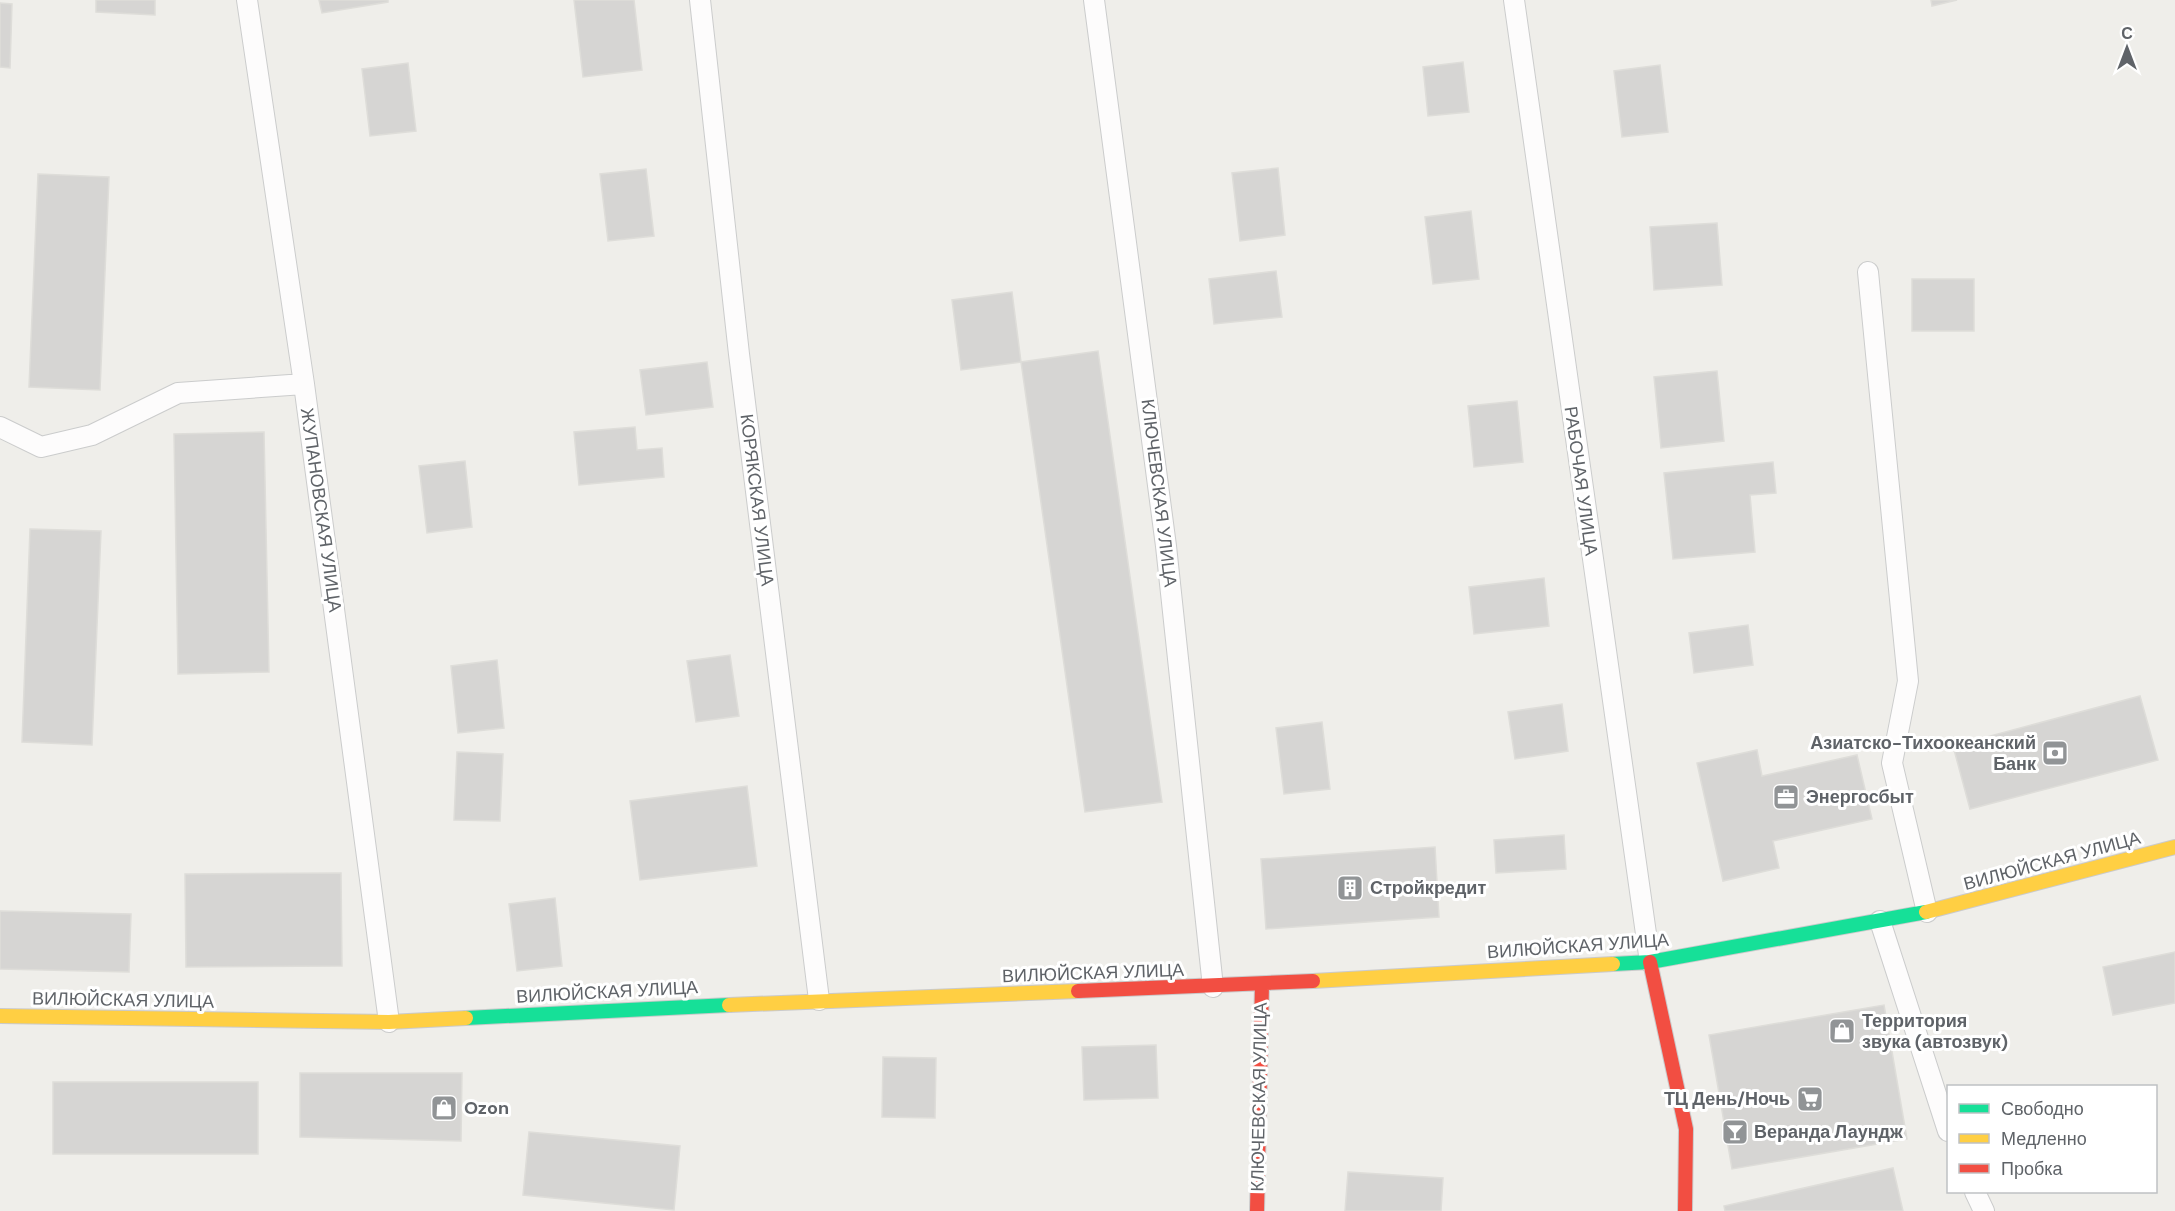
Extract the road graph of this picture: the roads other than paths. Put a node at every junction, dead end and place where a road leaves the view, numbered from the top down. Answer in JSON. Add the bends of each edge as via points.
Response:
{"nodes":[{"id":1,"x":247,"y":0,"type":"edge"},
{"id":2,"x":700,"y":0,"type":"edge"},
{"id":3,"x":1094,"y":0,"type":"edge"},
{"id":4,"x":1514,"y":0,"type":"edge"},
{"id":5,"x":1868,"y":272,"type":"dead end"},
{"id":6,"x":304,"y":384,"type":"junction"},
{"id":7,"x":0,"y":428,"type":"edge"},
{"id":8,"x":2175,"y":847,"type":"edge"},
{"id":9,"x":1927,"y":912,"type":"junction"},
{"id":10,"x":1880,"y":921,"type":"junction"},
{"id":11,"x":1650,"y":962,"type":"junction"},
{"id":12,"x":1262,"y":984,"type":"junction"},
{"id":13,"x":1214,"y":987,"type":"junction"},
{"id":14,"x":819,"y":999,"type":"junction"},
{"id":15,"x":0,"y":1016,"type":"edge"},
{"id":16,"x":389,"y":1022,"type":"junction"},
{"id":17,"x":1947,"y":1128,"type":"edge"},
{"id":18,"x":1976,"y":1193,"type":"edge"},
{"id":19,"x":1257,"y":1211,"type":"edge"},
{"id":20,"x":1685,"y":1211,"type":"edge"},
{"id":21,"x":1984,"y":1211,"type":"edge"}],
"edges":[{"from":1,"to":6,"type":"lane","name":"ЖУПАНОВСКАЯ УЛИЦА"},
{"from":2,"to":14,"type":"lane","name":"КОРЯКСКАЯ УЛИЦА","via":[[739,354]]},
{"from":3,"to":13,"type":"lane","name":"КЛЮЧЕВСКАЯ УЛИЦА","via":[[1166,546]]},
{"from":4,"to":11,"type":"lane","name":"РАБОЧАЯ УЛИЦА"},
{"from":5,"to":9,"type":"lane","via":[[1908,681],[1892,763]]},
{"from":6,"to":7,"type":"lane","via":[[178,393],[92,435],[41,447]]},
{"from":6,"to":16,"type":"lane","name":"ЖУПАНОВСКАЯ УЛИЦА"},
{"from":8,"to":9,"type":"street","name":"ВИЛЮЙСКАЯ УЛИЦА"},
{"from":9,"to":10,"type":"street","name":"ВИЛЮЙСКАЯ УЛИЦА"},
{"from":10,"to":11,"type":"street","name":"ВИЛЮЙСКАЯ УЛИЦА"},
{"from":10,"to":17,"type":"lane"},
{"from":11,"to":12,"type":"street","name":"ВИЛЮЙСКАЯ УЛИЦА"},
{"from":11,"to":20,"type":"street","via":[[1686,1129]]},
{"from":12,"to":13,"type":"street","name":"ВИЛЮЙСКАЯ УЛИЦА"},
{"from":12,"to":19,"type":"street","name":"КЛЮЧЕВСКАЯ УЛИЦА"},
{"from":13,"to":14,"type":"street","name":"ВИЛЮЙСКАЯ УЛИЦА"},
{"from":14,"to":16,"type":"street","name":"ВИЛЮЙСКАЯ УЛИЦА"},
{"from":15,"to":16,"type":"street","name":"ВИЛЮЙСКАЯ УЛИЦА"},
{"from":18,"to":21,"type":"lane"}]}
